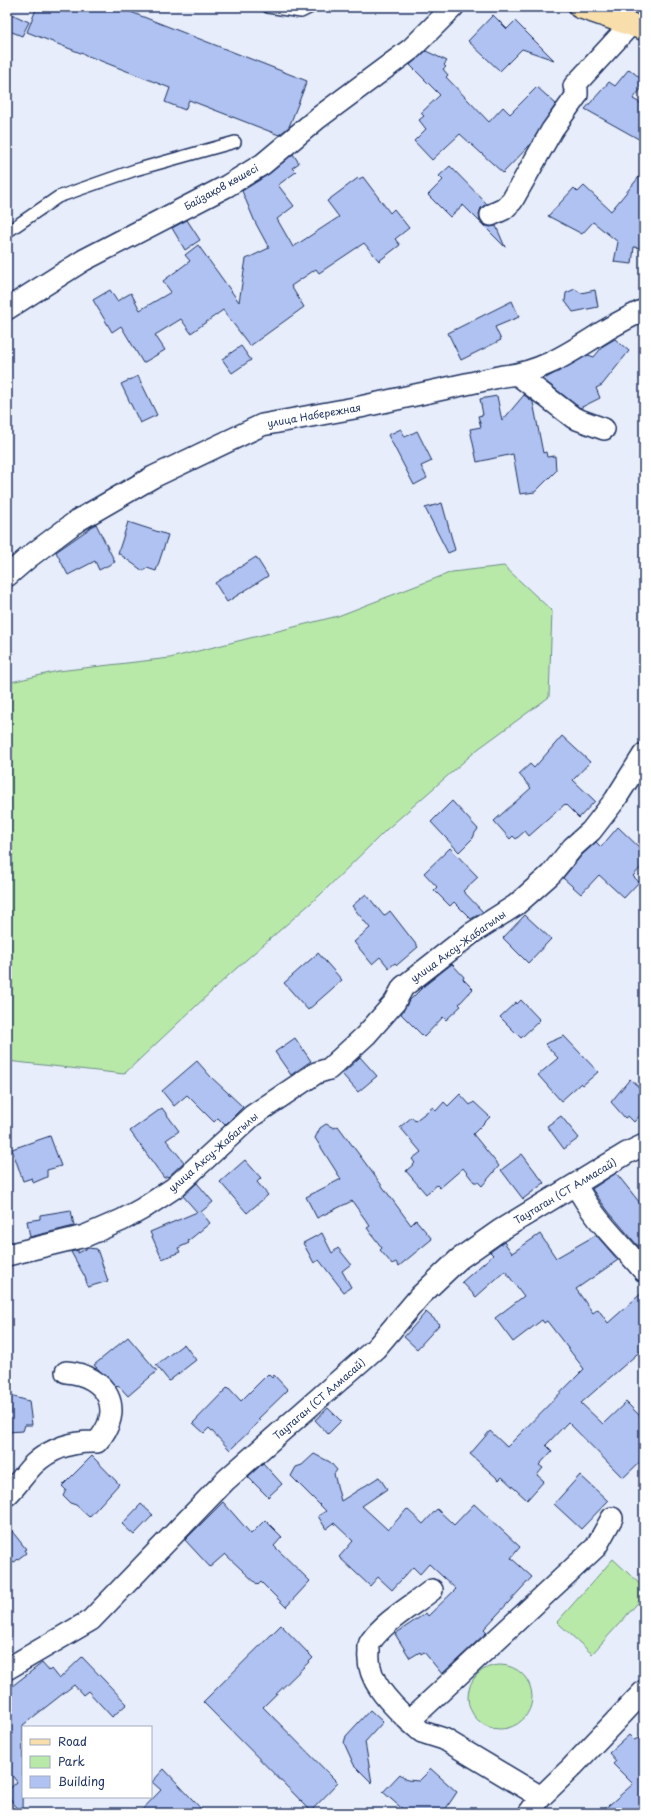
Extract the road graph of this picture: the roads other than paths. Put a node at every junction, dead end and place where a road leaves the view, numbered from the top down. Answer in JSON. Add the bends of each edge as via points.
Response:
{"nodes":[{"id":1,"x":268,"y":7,"type":"edge"},
{"id":2,"x":453,"y":7,"type":"edge"},
{"id":3,"x":580,"y":7,"type":"edge"},
{"id":4,"x":305,"y":9,"type":"edge"},
{"id":5,"x":637,"y":27,"type":"edge"},
{"id":6,"x":235,"y":142,"type":"dead end"},
{"id":7,"x":491,"y":215,"type":"dead end"},
{"id":8,"x":7,"y":232,"type":"edge"},
{"id":9,"x":7,"y":309,"type":"edge"},
{"id":10,"x":644,"y":310,"type":"edge"},
{"id":11,"x":518,"y":375,"type":"junction"},
{"id":12,"x":604,"y":429,"type":"dead end"},
{"id":13,"x":7,"y":576,"type":"edge"},
{"id":14,"x":644,"y":754,"type":"edge"},
{"id":15,"x":644,"y":1145,"type":"edge"},
{"id":16,"x":576,"y":1185,"type":"junction"},
{"id":17,"x":7,"y":1255,"type":"edge"},
{"id":18,"x":644,"y":1271,"type":"edge"},
{"id":19,"x":66,"y":1372,"type":"dead end"},
{"id":20,"x":7,"y":1495,"type":"edge"},
{"id":21,"x":612,"y":1518,"type":"dead end"},
{"id":22,"x":432,"y":1590,"type":"dead end"},
{"id":23,"x":7,"y":1669,"type":"edge"},
{"id":24,"x":640,"y":1703,"type":"edge"},
{"id":25,"x":409,"y":1721,"type":"junction"},
{"id":26,"x":535,"y":1805,"type":"edge"}],
"edges":[{"from":1,"to":4,"type":"lane"},
{"from":2,"to":9,"type":"street","name":"Байзақов көшесі","via":[[411,48],[318,118],[263,164],[227,186],[84,260]]},
{"from":3,"to":5,"type":"main road"},
{"from":5,"to":7,"type":"street","via":[[574,86],[577,95],[552,130],[512,201],[504,210]]},
{"from":6,"to":8,"type":"lane","via":[[135,170],[58,198]]},
{"from":10,"to":11,"type":"street","name":"улица Набережная","via":[[607,329],[566,355]]},
{"from":11,"to":12,"type":"street","via":[[574,418]]},
{"from":11,"to":13,"type":"street","name":"улица Набережная","via":[[262,425],[153,477],[77,520]]},
{"from":14,"to":17,"type":"street","name":"улица Аксу-Жабагылы","via":[[615,800],[591,831],[573,847],[551,874],[516,905],[472,933],[403,987],[395,1002],[366,1035],[329,1069],[316,1073],[252,1116],[174,1188],[142,1209],[86,1236]]},
{"from":15,"to":16,"type":"street","name":"Таутаган (СТ Алмасай)"},
{"from":16,"to":18,"type":"street","via":[[582,1197]]},
{"from":16,"to":23,"type":"street","name":"Таутаган (СТ Алмасай)","via":[[499,1231],[459,1259],[420,1296],[376,1348],[220,1486],[91,1620]]},
{"from":19,"to":20,"type":"street","via":[[83,1374],[104,1388],[109,1400],[109,1424],[97,1442],[86,1441],[66,1445],[46,1455],[34,1464]]},
{"from":21,"to":25,"type":"street","via":[[596,1547]]},
{"from":22,"to":25,"type":"street","via":[[388,1624],[370,1642],[368,1660],[373,1679],[392,1705]]},
{"from":24,"to":26,"type":"street"},
{"from":25,"to":26,"type":"street","via":[[422,1732],[444,1739]]}]}
